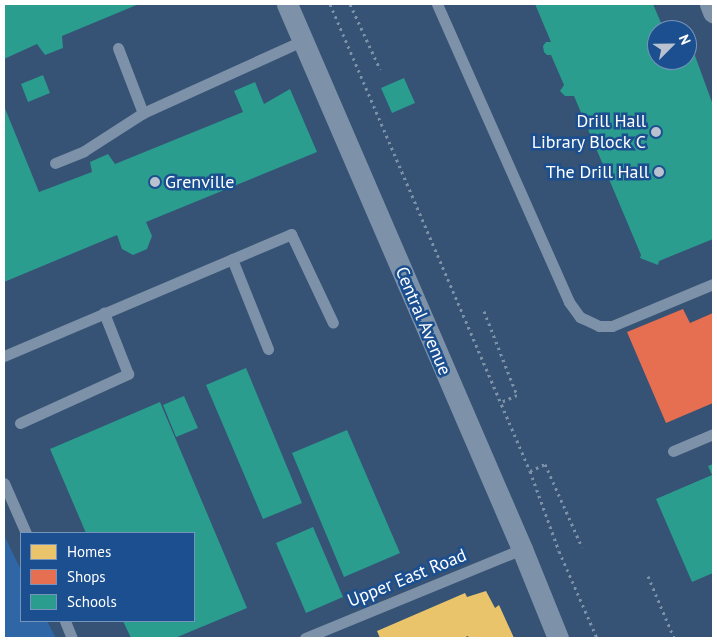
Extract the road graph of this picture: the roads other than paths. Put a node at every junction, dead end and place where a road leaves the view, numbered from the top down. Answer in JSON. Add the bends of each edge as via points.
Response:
{"nodes":[{"id":1,"x":287,"y":4,"type":"edge"},
{"id":2,"x":437,"y":4,"type":"edge"},
{"id":3,"x":710,"y":4,"type":"edge"},
{"id":4,"x":713,"y":12,"type":"edge"},
{"id":5,"x":302,"y":41,"type":"junction"},
{"id":6,"x":118,"y":48,"type":"dead end"},
{"id":7,"x":143,"y":113,"type":"junction"},
{"id":8,"x":55,"y":163,"type":"dead end"},
{"id":9,"x":232,"y":259,"type":"junction"},
{"id":10,"x":713,"y":284,"type":"edge"},
{"id":11,"x":104,"y":313,"type":"junction"},
{"id":12,"x":333,"y":323,"type":"dead end"},
{"id":13,"x":268,"y":350,"type":"dead end"},
{"id":14,"x":4,"y":356,"type":"edge"},
{"id":15,"x":20,"y":423,"type":"dead end"},
{"id":16,"x":713,"y":434,"type":"edge"},
{"id":17,"x":673,"y":451,"type":"dead end"},
{"id":18,"x":4,"y":483,"type":"edge"},
{"id":19,"x":26,"y":532,"type":"edge"},
{"id":20,"x":522,"y":549,"type":"junction"},
{"id":21,"x":64,"y":622,"type":"edge"},
{"id":22,"x":72,"y":638,"type":"edge"},
{"id":23,"x":305,"y":638,"type":"edge"},
{"id":24,"x":558,"y":638,"type":"edge"}],
"edges":[{"from":1,"to":5,"type":"street","name":"Central Avenue"},
{"from":2,"to":10,"type":"lane","via":[[569,302],[580,316],[599,326],[612,326]]},
{"from":3,"to":4,"type":"street"},
{"from":5,"to":7,"type":"lane"},
{"from":5,"to":20,"type":"street","name":"Central Avenue"},
{"from":6,"to":7,"type":"lane"},
{"from":7,"to":8,"type":"lane","via":[[84,151]]},
{"from":9,"to":11,"type":"lane"},
{"from":9,"to":12,"type":"lane","via":[[291,234]]},
{"from":9,"to":13,"type":"lane"},
{"from":11,"to":14,"type":"lane"},
{"from":11,"to":15,"type":"lane","via":[[128,374]]},
{"from":16,"to":17,"type":"lane"},
{"from":18,"to":19,"type":"lane"},
{"from":20,"to":23,"type":"lane","name":"Upper East Road"},
{"from":20,"to":24,"type":"street","name":"Central Avenue"},
{"from":21,"to":22,"type":"lane"}]}
